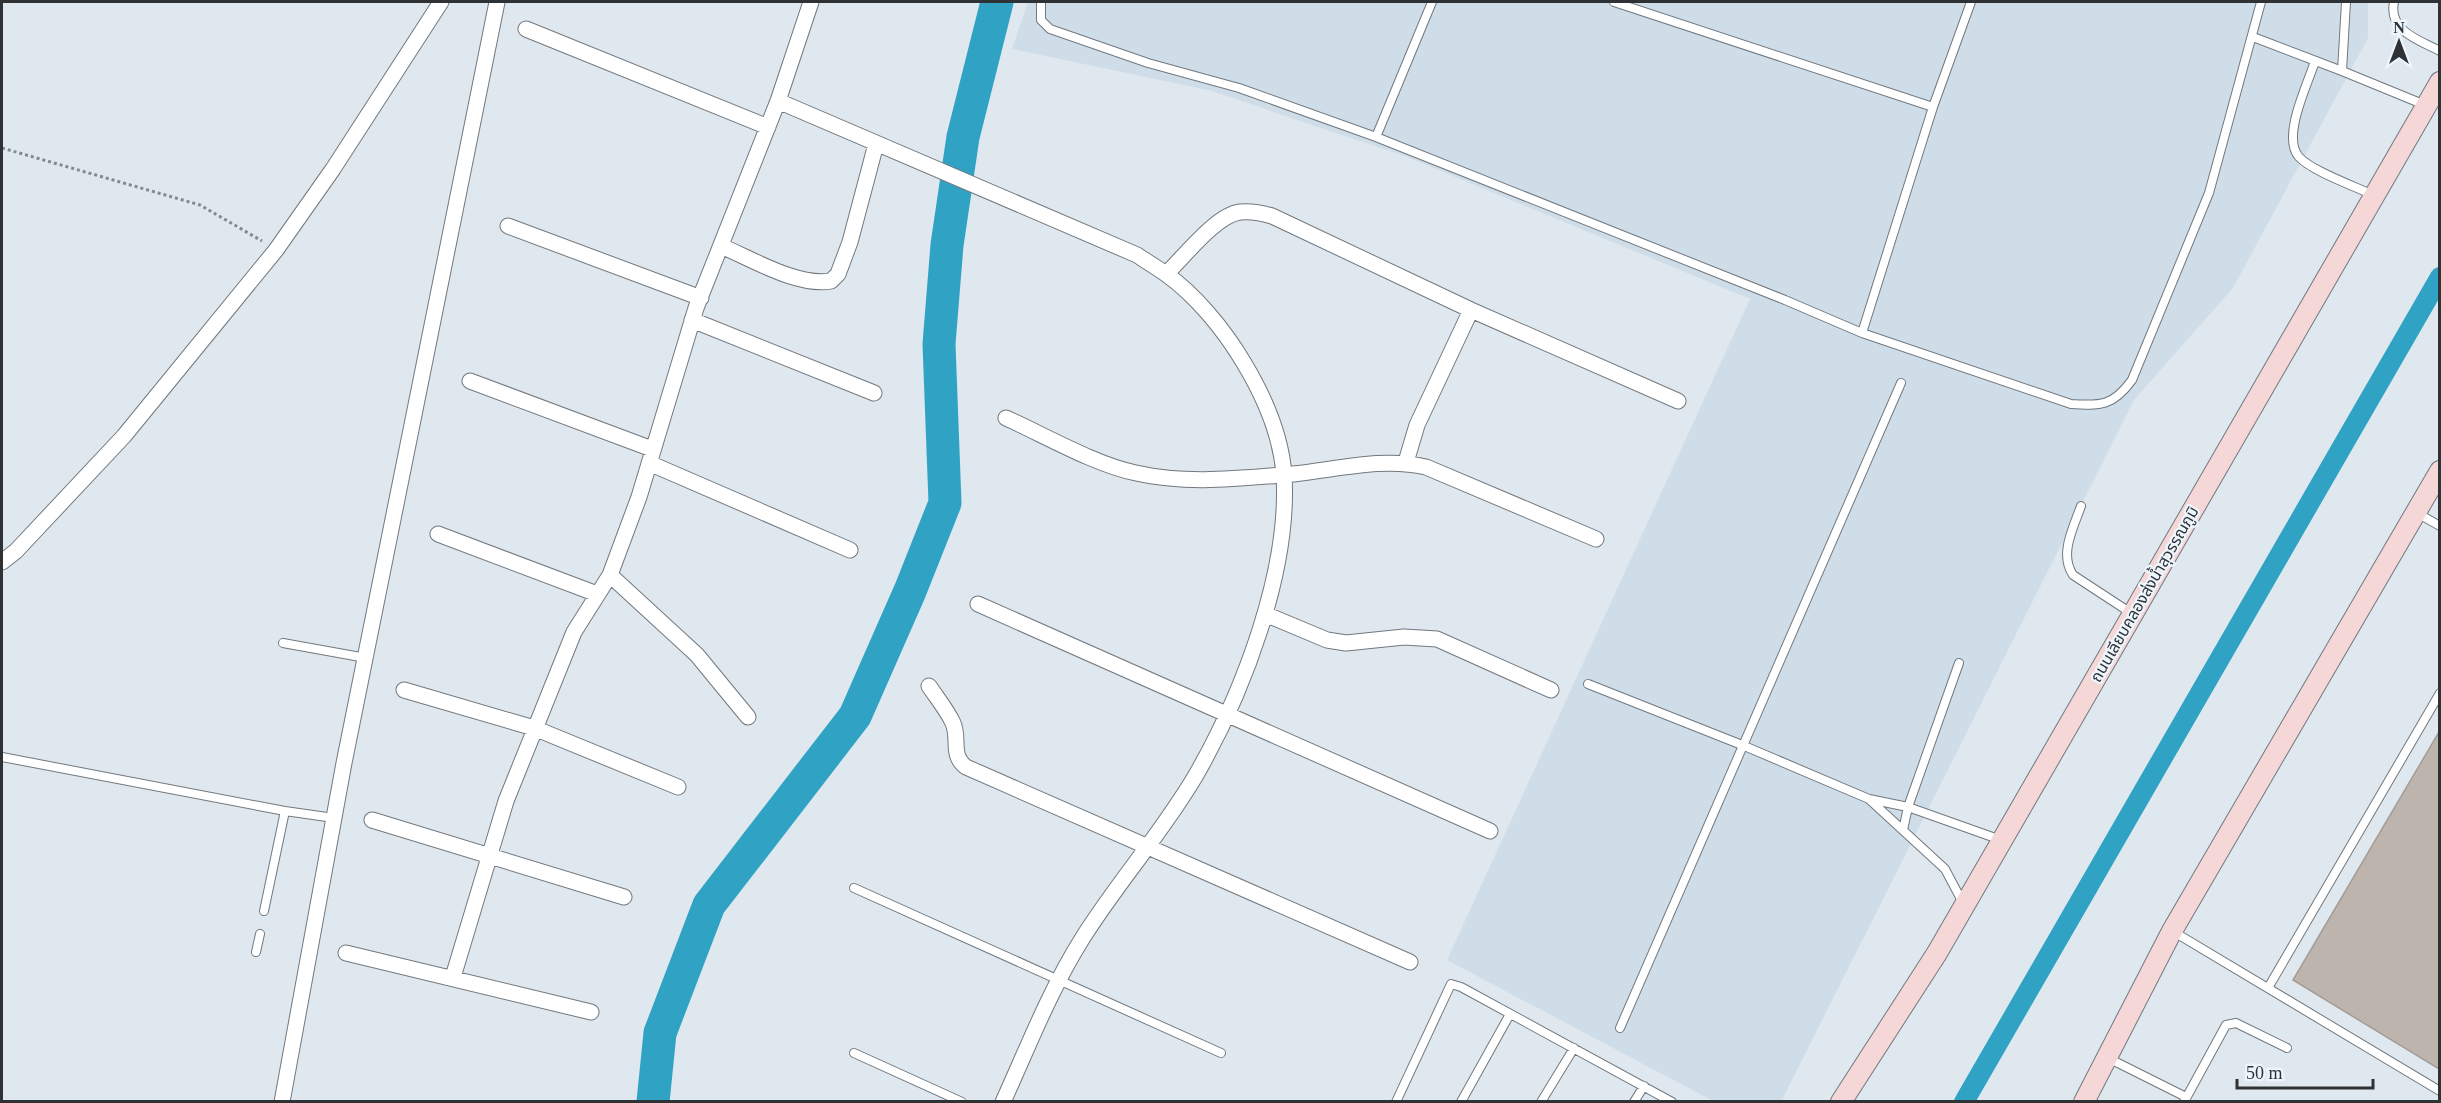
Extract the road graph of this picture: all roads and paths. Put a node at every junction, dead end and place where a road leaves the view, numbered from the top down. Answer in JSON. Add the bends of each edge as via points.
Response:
{"nodes":[{"id":1,"x":441,"y":2,"type":"edge"},
{"id":2,"x":496,"y":2,"type":"edge"},
{"id":3,"x":811,"y":2,"type":"edge"},
{"id":4,"x":1041,"y":2,"type":"edge"},
{"id":5,"x":1432,"y":2,"type":"edge"},
{"id":6,"x":1614,"y":2,"type":"edge"},
{"id":7,"x":1971,"y":2,"type":"edge"},
{"id":8,"x":2261,"y":2,"type":"edge"},
{"id":9,"x":2346,"y":2,"type":"edge"},
{"id":10,"x":2394,"y":2,"type":"edge"},
{"id":11,"x":526,"y":29,"type":"dead end"},
{"id":12,"x":2253,"y":37,"type":"junction"},
{"id":13,"x":2439,"y":51,"type":"edge"},
{"id":14,"x":2315,"y":61,"type":"junction"},
{"id":15,"x":2342,"y":71,"type":"junction"},
{"id":16,"x":2439,"y":82,"type":"edge"},
{"id":17,"x":778,"y":102,"type":"junction"},
{"id":18,"x":2425,"y":105,"type":"junction"},
{"id":19,"x":1933,"y":107,"type":"junction"},
{"id":20,"x":768,"y":127,"type":"junction"},
{"id":21,"x":1376,"y":137,"type":"junction"},
{"id":22,"x":876,"y":144,"type":"junction"},
{"id":23,"x":2,"y":148,"type":"edge"},
{"id":24,"x":2375,"y":196,"type":"junction"},
{"id":25,"x":508,"y":226,"type":"dead end"},
{"id":26,"x":721,"y":246,"type":"junction"},
{"id":27,"x":276,"y":250,"type":"junction"},
{"id":28,"x":1166,"y":274,"type":"junction"},
{"id":29,"x":701,"y":298,"type":"junction"},
{"id":30,"x":1471,"y":310,"type":"junction"},
{"id":31,"x":692,"y":320,"type":"junction"},
{"id":32,"x":1863,"y":333,"type":"junction"},
{"id":33,"x":470,"y":381,"type":"dead end"},
{"id":34,"x":1901,"y":383,"type":"dead end"},
{"id":35,"x":873,"y":393,"type":"dead end"},
{"id":36,"x":1678,"y":401,"type":"dead end"},
{"id":37,"x":1006,"y":418,"type":"dead end"},
{"id":38,"x":650,"y":456,"type":"junction"},
{"id":39,"x":1406,"y":462,"type":"junction"},
{"id":40,"x":2439,"y":471,"type":"edge"},
{"id":41,"x":1284,"y":475,"type":"junction"},
{"id":42,"x":2081,"y":506,"type":"dead end"},
{"id":43,"x":2415,"y":512,"type":"junction"},
{"id":44,"x":2439,"y":526,"type":"edge"},
{"id":45,"x":438,"y":534,"type":"dead end"},
{"id":46,"x":1596,"y":539,"type":"dead end"},
{"id":47,"x":850,"y":550,"type":"dead end"},
{"id":48,"x":2,"y":562,"type":"edge"},
{"id":49,"x":610,"y":575,"type":"junction"},
{"id":50,"x":597,"y":594,"type":"junction"},
{"id":51,"x":978,"y":604,"type":"dead end"},
{"id":52,"x":1266,"y":614,"type":"junction"},
{"id":53,"x":2133,"y":614,"type":"junction"},
{"id":54,"x":283,"y":643,"type":"dead end"},
{"id":55,"x":366,"y":658,"type":"junction"},
{"id":56,"x":1959,"y":663,"type":"dead end"},
{"id":57,"x":1588,"y":684,"type":"dead end"},
{"id":58,"x":929,"y":686,"type":"dead end"},
{"id":59,"x":404,"y":690,"type":"dead end"},
{"id":60,"x":1551,"y":690,"type":"dead end"},
{"id":61,"x":2439,"y":693,"type":"edge"},
{"id":62,"x":1226,"y":715,"type":"junction"},
{"id":63,"x":748,"y":717,"type":"dead end"},
{"id":64,"x":534,"y":728,"type":"junction"},
{"id":65,"x":1742,"y":745,"type":"junction"},
{"id":66,"x":2,"y":757,"type":"edge"},
{"id":67,"x":678,"y":787,"type":"dead end"},
{"id":68,"x":1869,"y":799,"type":"junction"},
{"id":69,"x":1908,"y":807,"type":"junction"},
{"id":70,"x":285,"y":811,"type":"junction"},
{"id":71,"x":334,"y":818,"type":"junction"},
{"id":72,"x":372,"y":819,"type":"dead end"},
{"id":73,"x":1903,"y":830,"type":"junction"},
{"id":74,"x":1490,"y":831,"type":"dead end"},
{"id":75,"x":2002,"y":840,"type":"junction"},
{"id":76,"x":1148,"y":846,"type":"junction"},
{"id":77,"x":489,"y":857,"type":"junction"},
{"id":78,"x":854,"y":888,"type":"dead end"},
{"id":79,"x":624,"y":897,"type":"dead end"},
{"id":80,"x":1964,"y":905,"type":"junction"},
{"id":81,"x":264,"y":910,"type":"dead end"},
{"id":82,"x":2172,"y":931,"type":"junction"},
{"id":83,"x":260,"y":934,"type":"dead end"},
{"id":84,"x":256,"y":952,"type":"dead end"},
{"id":85,"x":346,"y":953,"type":"dead end"},
{"id":86,"x":1410,"y":962,"type":"dead end"},
{"id":87,"x":453,"y":977,"type":"junction"},
{"id":88,"x":1057,"y":981,"type":"junction"},
{"id":89,"x":2268,"y":988,"type":"junction"},
{"id":90,"x":591,"y":1012,"type":"dead end"},
{"id":91,"x":1510,"y":1014,"type":"junction"},
{"id":92,"x":1620,"y":1028,"type":"dead end"},
{"id":93,"x":1574,"y":1048,"type":"junction"},
{"id":94,"x":2287,"y":1048,"type":"dead end"},
{"id":95,"x":854,"y":1053,"type":"dead end"},
{"id":96,"x":1221,"y":1053,"type":"dead end"},
{"id":97,"x":2107,"y":1057,"type":"junction"},
{"id":98,"x":1644,"y":1086,"type":"junction"},
{"id":99,"x":2439,"y":1091,"type":"edge"},
{"id":100,"x":2185,"y":1099,"type":"edge"},
{"id":101,"x":282,"y":1101,"type":"edge"},
{"id":102,"x":962,"y":1101,"type":"edge"},
{"id":103,"x":1003,"y":1101,"type":"edge"},
{"id":104,"x":1396,"y":1101,"type":"edge"},
{"id":105,"x":1461,"y":1101,"type":"edge"},
{"id":106,"x":1541,"y":1101,"type":"edge"},
{"id":107,"x":1635,"y":1101,"type":"edge"},
{"id":108,"x":1672,"y":1101,"type":"edge"},
{"id":109,"x":1841,"y":1101,"type":"edge"},
{"id":110,"x":2084,"y":1101,"type":"edge"}],
"edges":[{"from":1,"to":27,"type":"street"},
{"from":2,"to":55,"type":"street"},
{"from":3,"to":17,"type":"street"},
{"from":4,"to":21,"type":"lane","via":[[1041,20],[1050,30],[1239,88]]},
{"from":5,"to":21,"type":"lane"},
{"from":6,"to":19,"type":"lane"},
{"from":7,"to":19,"type":"lane"},
{"from":8,"to":12,"type":"lane"},
{"from":9,"to":15,"type":"lane"},
{"from":10,"to":13,"type":"lane","via":[[2396,22],[2404,33]]},
{"from":11,"to":20,"type":"street"},
{"from":12,"to":14,"type":"lane"},
{"from":12,"to":32,"type":"lane","via":[[2209,193],[2132,380],[2113,401],[2071,404]]},
{"from":14,"to":15,"type":"lane"},
{"from":14,"to":24,"type":"lane","via":[[2292,128],[2293,145],[2299,157],[2312,166]]},
{"from":15,"to":18,"type":"lane"},
{"from":16,"to":18,"type":"main road","name":"ถนนเลียบคลองส่งน้ำสุวรรณภูมิ"},
{"from":17,"to":20,"type":"street"},
{"from":17,"to":22,"type":"street"},
{"from":18,"to":24,"type":"main road","name":"ถนนเลียบคลองส่งน้ำสุวรรณภูมิ"},
{"from":19,"to":32,"type":"lane"},
{"from":20,"to":26,"type":"street"},
{"from":21,"to":32,"type":"lane"},
{"from":22,"to":26,"type":"street","via":[[850,242],[838,274],[831,281],[803,281]]},
{"from":22,"to":28,"type":"street","via":[[1137,255]]},
{"from":23,"to":27,"type":"path","via":[[200,205]]},
{"from":24,"to":53,"type":"main road","name":"ถนนเลียบคลองส่งน้ำสุวรรณภูมิ"},
{"from":25,"to":29,"type":"street"},
{"from":26,"to":29,"type":"street"},
{"from":27,"to":48,"type":"street","via":[[124,436]]},
{"from":28,"to":30,"type":"street","via":[[1223,218],[1255,212],[1272,216]]},
{"from":28,"to":41,"type":"street","via":[[1209,316],[1239,354],[1268,410]]},
{"from":29,"to":31,"type":"street"},
{"from":30,"to":36,"type":"street"},
{"from":30,"to":39,"type":"street","via":[[1417,425]]},
{"from":31,"to":35,"type":"street"},
{"from":31,"to":38,"type":"street"},
{"from":33,"to":38,"type":"street"},
{"from":34,"to":65,"type":"lane"},
{"from":37,"to":41,"type":"street","via":[[1134,473],[1169,479]]},
{"from":38,"to":47,"type":"street"},
{"from":38,"to":49,"type":"street"},
{"from":39,"to":41,"type":"street"},
{"from":39,"to":46,"type":"street"},
{"from":40,"to":43,"type":"main road"},
{"from":41,"to":52,"type":"street","via":[[1279,559]]},
{"from":42,"to":53,"type":"lane","via":[[2066,552],[2067,566],[2073,575]]},
{"from":43,"to":44,"type":"lane"},
{"from":43,"to":82,"type":"main road"},
{"from":45,"to":50,"type":"street"},
{"from":49,"to":50,"type":"street"},
{"from":49,"to":63,"type":"street","via":[[698,655]]},
{"from":50,"to":64,"type":"street","via":[[574,632]]},
{"from":51,"to":62,"type":"street"},
{"from":52,"to":60,"type":"street","via":[[1327,640],[1346,643],[1420,636],[1437,639]]},
{"from":52,"to":62,"type":"street"},
{"from":53,"to":75,"type":"main road","name":"ถนนเลียบคลองส่งน้ำสุวรรณภูมิ"},
{"from":54,"to":55,"type":"lane"},
{"from":55,"to":71,"type":"street"},
{"from":56,"to":69,"type":"lane"},
{"from":57,"to":65,"type":"lane"},
{"from":58,"to":76,"type":"street","via":[[954,725],[956,753],[966,768]]},
{"from":59,"to":64,"type":"street"},
{"from":61,"to":89,"type":"lane"},
{"from":62,"to":74,"type":"street"},
{"from":62,"to":76,"type":"street","via":[[1196,775]]},
{"from":64,"to":67,"type":"street"},
{"from":64,"to":77,"type":"street"},
{"from":65,"to":68,"type":"lane"},
{"from":65,"to":92,"type":"lane"},
{"from":66,"to":70,"type":"lane"},
{"from":68,"to":69,"type":"lane"},
{"from":68,"to":73,"type":"lane"},
{"from":69,"to":73,"type":"lane"},
{"from":69,"to":75,"type":"lane"},
{"from":70,"to":71,"type":"lane"},
{"from":70,"to":81,"type":"lane"},
{"from":71,"to":101,"type":"street"},
{"from":72,"to":77,"type":"street"},
{"from":73,"to":80,"type":"lane","via":[[1945,869]]},
{"from":75,"to":80,"type":"main road","name":"ถนนเลียบคลองส่งน้ำสุวรรณภูมิ"},
{"from":76,"to":86,"type":"street"},
{"from":76,"to":88,"type":"street"},
{"from":77,"to":79,"type":"street"},
{"from":77,"to":87,"type":"street"},
{"from":78,"to":88,"type":"lane"},
{"from":80,"to":109,"type":"main road","name":"ถนนเลียบคลองส่งน้ำสุวรรณภูมิ"},
{"from":82,"to":89,"type":"lane"},
{"from":82,"to":97,"type":"main road"},
{"from":83,"to":84,"type":"lane"},
{"from":85,"to":87,"type":"street"},
{"from":87,"to":90,"type":"street"},
{"from":88,"to":96,"type":"lane"},
{"from":88,"to":103,"type":"street"},
{"from":89,"to":99,"type":"lane"},
{"from":91,"to":93,"type":"lane"},
{"from":91,"to":104,"type":"lane","via":[[1451,984]]},
{"from":91,"to":105,"type":"lane"},
{"from":93,"to":98,"type":"lane"},
{"from":93,"to":106,"type":"lane"},
{"from":94,"to":100,"type":"lane","via":[[2236,1023],[2226,1026]]},
{"from":95,"to":102,"type":"lane"},
{"from":97,"to":100,"type":"lane"},
{"from":97,"to":110,"type":"main road"},
{"from":98,"to":107,"type":"lane"},
{"from":98,"to":108,"type":"lane"}]}
